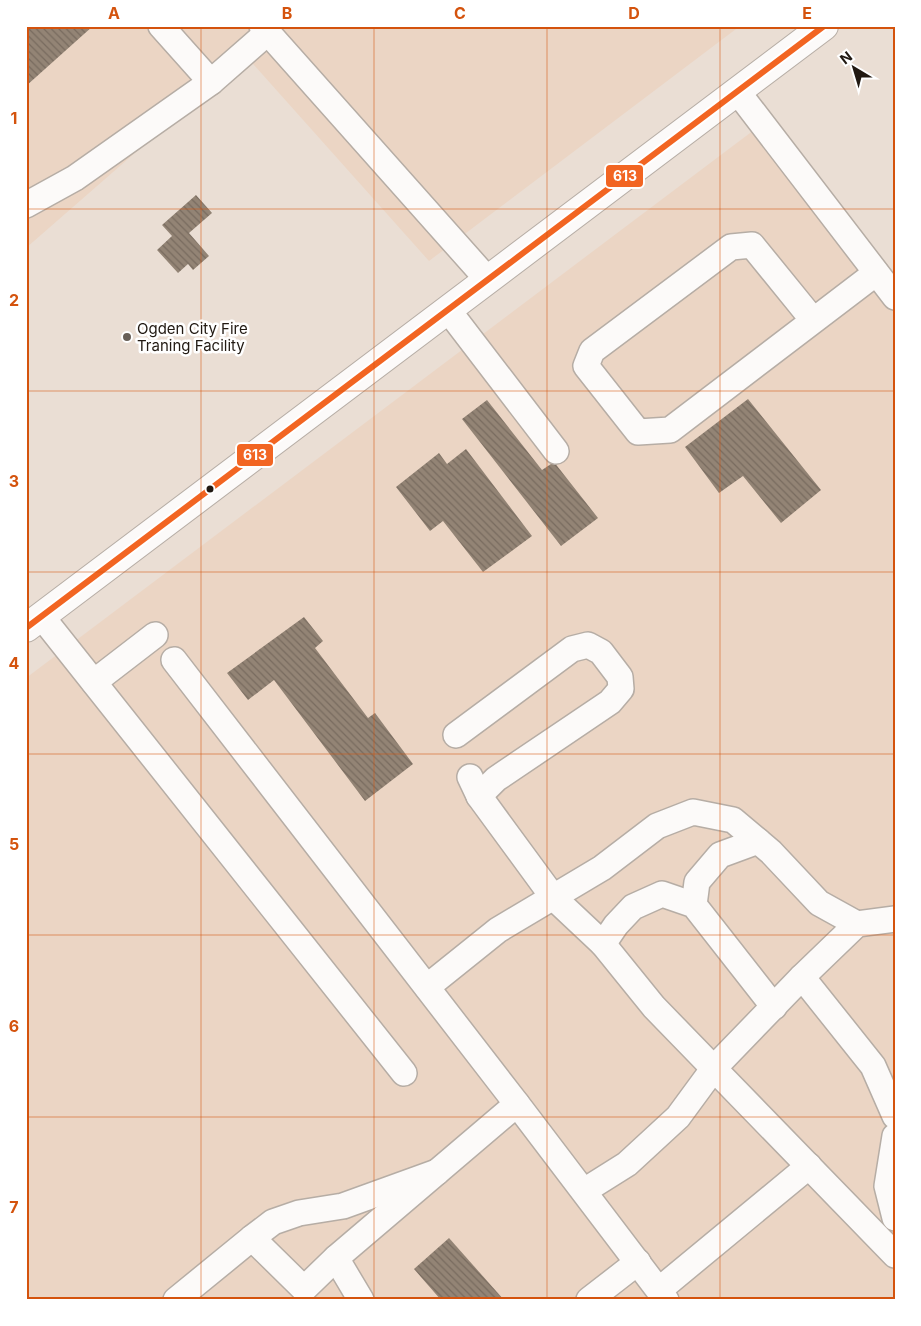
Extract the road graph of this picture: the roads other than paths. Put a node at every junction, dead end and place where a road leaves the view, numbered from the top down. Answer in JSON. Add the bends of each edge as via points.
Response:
{"nodes":[{"id":1,"x":161,"y":26,"type":"edge"},
{"id":2,"x":824,"y":26,"type":"edge"},
{"id":3,"x":265,"y":29,"type":"edge"},
{"id":4,"x":211,"y":82,"type":"junction"},
{"id":5,"x":737,"y":91,"type":"junction"},
{"id":6,"x":26,"y":206,"type":"edge"},
{"id":7,"x":876,"y":272,"type":"junction"},
{"id":8,"x":488,"y":280,"type":"junction"},
{"id":9,"x":895,"y":297,"type":"edge"},
{"id":10,"x":448,"y":310,"type":"junction"},
{"id":11,"x":813,"y":320,"type":"junction"},
{"id":12,"x":556,"y":451,"type":"dead end"},
{"id":13,"x":34,"y":622,"type":"edge"},
{"id":14,"x":155,"y":635,"type":"dead end"},
{"id":15,"x":174,"y":660,"type":"dead end"},
{"id":16,"x":94,"y":682,"type":"junction"},
{"id":17,"x":456,"y":735,"type":"dead end"},
{"id":18,"x":758,"y":841,"type":"junction"},
{"id":19,"x":553,"y":897,"type":"junction"},
{"id":20,"x":694,"y":905,"type":"junction"},
{"id":21,"x":895,"y":919,"type":"edge"},
{"id":22,"x":857,"y":924,"type":"junction"},
{"id":23,"x":603,"y":944,"type":"junction"},
{"id":24,"x":802,"y":977,"type":"junction"},
{"id":25,"x":427,"y":986,"type":"junction"},
{"id":26,"x":774,"y":1007,"type":"junction"},
{"id":27,"x":714,"y":1068,"type":"junction"},
{"id":28,"x":404,"y":1073,"type":"dead end"},
{"id":29,"x":518,"y":1104,"type":"junction"},
{"id":30,"x":895,"y":1116,"type":"edge"},
{"id":31,"x":895,"y":1136,"type":"edge"},
{"id":32,"x":809,"y":1166,"type":"junction"},
{"id":33,"x":438,"y":1172,"type":"junction"},
{"id":34,"x":584,"y":1191,"type":"junction"},
{"id":35,"x":895,"y":1218,"type":"edge"},
{"id":36,"x":252,"y":1238,"type":"junction"},
{"id":37,"x":895,"y":1255,"type":"edge"},
{"id":38,"x":336,"y":1258,"type":"junction"},
{"id":39,"x":638,"y":1262,"type":"junction"},
{"id":40,"x":298,"y":1294,"type":"edge"},
{"id":41,"x":662,"y":1295,"type":"edge"},
{"id":42,"x":176,"y":1300,"type":"edge"},
{"id":43,"x":361,"y":1300,"type":"edge"},
{"id":44,"x":589,"y":1300,"type":"edge"}],
"edges":[{"from":1,"to":4,"type":"lane"},
{"from":2,"to":5,"type":"main road"},
{"from":3,"to":4,"type":"lane"},
{"from":3,"to":8,"type":"lane"},
{"from":4,"to":6,"type":"lane","via":[[74,178]]},
{"from":5,"to":7,"type":"lane"},
{"from":5,"to":8,"type":"main road"},
{"from":7,"to":9,"type":"lane"},
{"from":7,"to":11,"type":"lane"},
{"from":8,"to":10,"type":"main road"},
{"from":10,"to":12,"type":"lane"},
{"from":10,"to":13,"type":"main road"},
{"from":11,"to":11,"type":"lane","via":[[670,430],[638,432],[586,366],[592,351],[731,246],[752,245]]},
{"from":13,"to":16,"type":"lane"},
{"from":14,"to":16,"type":"lane"},
{"from":15,"to":25,"type":"lane"},
{"from":16,"to":28,"type":"lane"},
{"from":17,"to":19,"type":"lane","via":[[572,649],[588,645],[601,652],[620,677],[621,689],[610,702],[496,779],[474,786]]},
{"from":18,"to":19,"type":"lane","via":[[734,820],[693,812],[658,826],[602,868]]},
{"from":18,"to":20,"type":"lane","via":[[720,855],[697,882]]},
{"from":18,"to":22,"type":"lane","via":[[819,903]]},
{"from":19,"to":23,"type":"lane"},
{"from":19,"to":25,"type":"lane","via":[[498,930]]},
{"from":20,"to":23,"type":"lane","via":[[662,894],[633,907]]},
{"from":20,"to":26,"type":"lane"},
{"from":21,"to":22,"type":"lane"},
{"from":22,"to":24,"type":"lane"},
{"from":23,"to":27,"type":"lane","via":[[654,1008]]},
{"from":24,"to":26,"type":"lane"},
{"from":24,"to":30,"type":"lane","via":[[873,1066]]},
{"from":25,"to":29,"type":"lane"},
{"from":26,"to":27,"type":"lane"},
{"from":27,"to":32,"type":"lane"},
{"from":27,"to":34,"type":"lane","via":[[678,1117],[626,1164]]},
{"from":29,"to":33,"type":"lane"},
{"from":29,"to":34,"type":"lane"},
{"from":31,"to":35,"type":"lane","via":[[887,1186]]},
{"from":32,"to":37,"type":"lane"},
{"from":32,"to":41,"type":"lane"},
{"from":33,"to":36,"type":"lane","via":[[343,1206],[299,1213],[273,1222]]},
{"from":33,"to":38,"type":"lane"},
{"from":34,"to":39,"type":"lane"},
{"from":36,"to":40,"type":"lane"},
{"from":36,"to":42,"type":"lane"},
{"from":38,"to":40,"type":"lane"},
{"from":38,"to":43,"type":"lane"},
{"from":39,"to":41,"type":"lane"},
{"from":39,"to":44,"type":"lane"}]}
